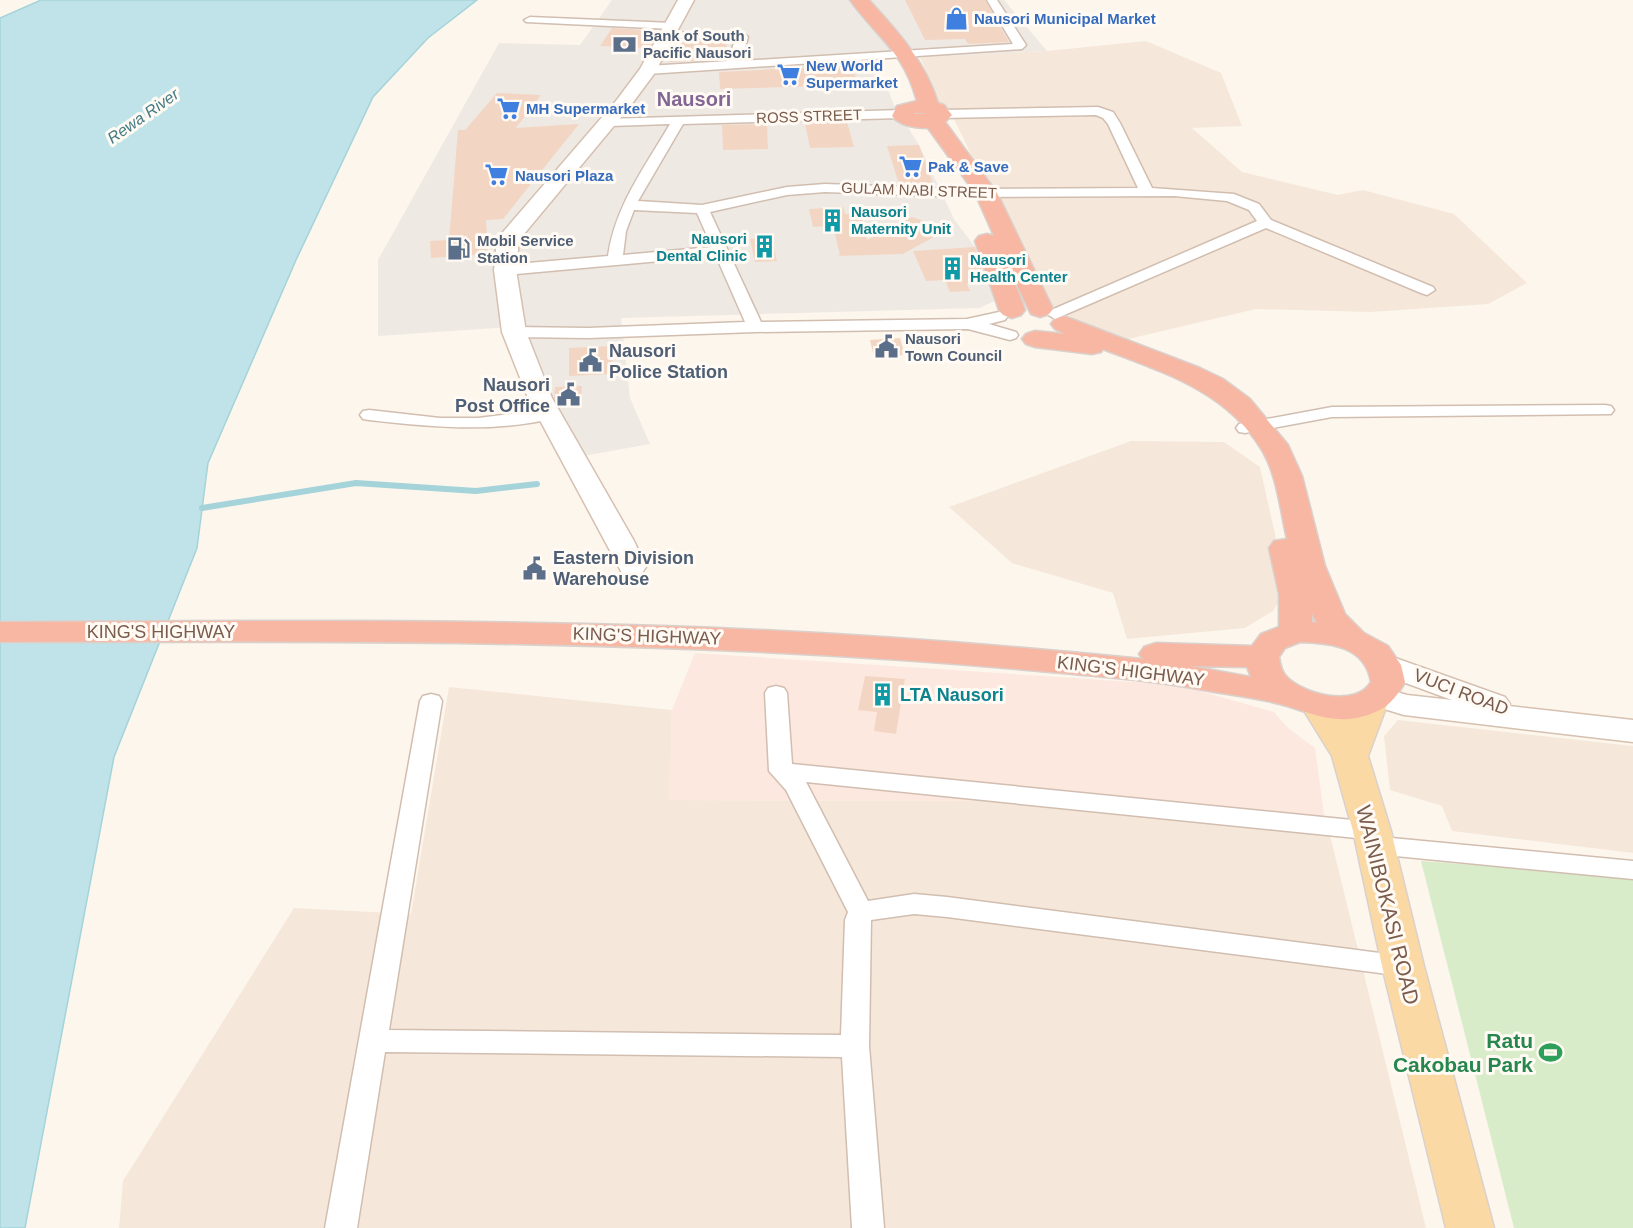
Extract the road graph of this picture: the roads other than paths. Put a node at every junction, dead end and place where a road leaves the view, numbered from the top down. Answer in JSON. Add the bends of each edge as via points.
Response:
{"nodes":[{"id":1,"x":686,"y":0,"type":"edge"},
{"id":2,"x":843,"y":0,"type":"edge"},
{"id":3,"x":859,"y":0,"type":"edge"},
{"id":4,"x":992,"y":0,"type":"edge"},
{"id":5,"x":530,"y":20,"type":"dead end"},
{"id":6,"x":670,"y":30,"type":"junction"},
{"id":7,"x":899,"y":56,"type":"junction"},
{"id":8,"x":733,"y":66,"type":"junction"},
{"id":9,"x":648,"y":70,"type":"junction"},
{"id":10,"x":922,"y":114,"type":"junction"},
{"id":11,"x":679,"y":120,"type":"junction"},
{"id":12,"x":609,"y":122,"type":"junction"},
{"id":13,"x":1147,"y":192,"type":"junction"},
{"id":14,"x":975,"y":193,"type":"junction"},
{"id":15,"x":629,"y":205,"type":"junction"},
{"id":16,"x":702,"y":209,"type":"junction"},
{"id":17,"x":1266,"y":223,"type":"junction"},
{"id":18,"x":721,"y":251,"type":"junction"},
{"id":19,"x":615,"y":262,"type":"junction"},
{"id":20,"x":505,"y":270,"type":"junction"},
{"id":21,"x":1427,"y":290,"type":"dead end"},
{"id":22,"x":1053,"y":316,"type":"junction"},
{"id":23,"x":1014,"y":325,"type":"junction"},
{"id":24,"x":755,"y":327,"type":"junction"},
{"id":25,"x":514,"y":332,"type":"junction"},
{"id":26,"x":1605,"y":410,"type":"dead end"},
{"id":27,"x":549,"y":414,"type":"junction"},
{"id":28,"x":369,"y":415,"type":"dead end"},
{"id":29,"x":1252,"y":426,"type":"junction"},
{"id":30,"x":632,"y":567,"type":"dead end"},
{"id":31,"x":0,"y":618,"type":"edge"},
{"id":32,"x":288,"y":624,"type":"junction"},
{"id":33,"x":0,"y":632,"type":"edge"},
{"id":34,"x":1296,"y":632,"type":"junction"},
{"id":35,"x":1352,"y":639,"type":"junction"},
{"id":36,"x":1262,"y":657,"type":"junction"},
{"id":37,"x":1378,"y":688,"type":"junction"},
{"id":38,"x":776,"y":693,"type":"dead end"},
{"id":39,"x":431,"y":701,"type":"dead end"},
{"id":40,"x":1305,"y":701,"type":"junction"},
{"id":41,"x":1633,"y":731,"type":"edge"},
{"id":42,"x":1350,"y":756,"type":"junction"},
{"id":43,"x":781,"y":771,"type":"junction"},
{"id":44,"x":1374,"y":838,"type":"junction"},
{"id":45,"x":1633,"y":870,"type":"edge"},
{"id":46,"x":861,"y":912,"type":"junction"},
{"id":47,"x":1403,"y":966,"type":"junction"},
{"id":48,"x":372,"y":1041,"type":"junction"},
{"id":49,"x":855,"y":1046,"type":"junction"},
{"id":50,"x":341,"y":1228,"type":"edge"},
{"id":51,"x":868,"y":1228,"type":"edge"},
{"id":52,"x":1470,"y":1228,"type":"edge"}],
"edges":[{"from":1,"to":6,"type":"street"},
{"from":2,"to":7,"type":"highway"},
{"from":3,"to":7,"type":"highway"},
{"from":4,"to":7,"type":"street","via":[[1018,47]]},
{"from":5,"to":6,"type":"street"},
{"from":6,"to":8,"type":"street","via":[[742,37]]},
{"from":6,"to":9,"type":"street"},
{"from":7,"to":8,"type":"street"},
{"from":7,"to":10,"type":"highway","via":[[904,88]]},
{"from":8,"to":9,"type":"street"},
{"from":9,"to":12,"type":"street"},
{"from":10,"to":11,"type":"street","name":"ROSS STREET"},
{"from":10,"to":13,"type":"street","name":"ROSS STREET","via":[[1098,111],[1114,123]]},
{"from":10,"to":14,"type":"highway"},
{"from":11,"to":12,"type":"street","name":"ROSS STREET"},
{"from":11,"to":15,"type":"street"},
{"from":12,"to":20,"type":"street","via":[[508,239]]},
{"from":13,"to":14,"type":"street","name":"GULAM NABI STREET"},
{"from":13,"to":17,"type":"street","name":"GULAM NABI STREET","via":[[1210,194],[1243,201],[1261,214]]},
{"from":14,"to":16,"type":"street","name":"GULAM NABI STREET","via":[[825,188],[787,191]]},
{"from":14,"to":22,"type":"highway"},
{"from":14,"to":23,"type":"highway"},
{"from":15,"to":16,"type":"street","name":"GULAM NABI STREET"},
{"from":15,"to":19,"type":"street","via":[[619,231]]},
{"from":16,"to":18,"type":"street"},
{"from":17,"to":21,"type":"street"},
{"from":17,"to":22,"type":"street"},
{"from":18,"to":19,"type":"street"},
{"from":18,"to":24,"type":"street"},
{"from":19,"to":20,"type":"street"},
{"from":20,"to":25,"type":"street"},
{"from":22,"to":23,"type":"highway"},
{"from":22,"to":23,"type":"highway","via":[[1063,330],[1057,335]]},
{"from":22,"to":29,"type":"highway","via":[[1213,385],[1240,405]]},
{"from":23,"to":24,"type":"street"},
{"from":23,"to":29,"type":"highway","via":[[1129,358],[1202,392]]},
{"from":24,"to":25,"type":"street"},
{"from":25,"to":27,"type":"street"},
{"from":26,"to":29,"type":"street","via":[[1332,412]]},
{"from":27,"to":28,"type":"street","via":[[478,423]]},
{"from":27,"to":30,"type":"street"},
{"from":29,"to":34,"type":"highway","via":[[1267,471],[1295,594]]},
{"from":29,"to":35,"type":"highway","via":[[1274,445],[1287,476],[1309,566],[1330,618]]},
{"from":31,"to":32,"type":"highway","name":"KING'S HIGHWAY"},
{"from":32,"to":33,"type":"highway","name":"KING'S HIGHWAY"},
{"from":32,"to":36,"type":"highway","name":"KING'S HIGHWAY","via":[[447,617],[646,622],[1172,655]]},
{"from":32,"to":40,"type":"highway","name":"KING'S HIGHWAY","via":[[787,641],[935,650],[1176,675]]},
{"from":34,"to":35,"type":"highway","via":[[1324,632]]},
{"from":34,"to":36,"type":"highway","via":[[1273,641]]},
{"from":35,"to":37,"type":"highway","via":[[1371,650]]},
{"from":36,"to":40,"type":"highway","via":[[1264,670],[1274,684]]},
{"from":37,"to":40,"type":"highway","via":[[1347,708]]},
{"from":37,"to":41,"type":"street","name":"VUCI ROAD","via":[[1404,705]]},
{"from":37,"to":42,"type":"main road"},
{"from":38,"to":43,"type":"street"},
{"from":39,"to":48,"type":"street"},
{"from":40,"to":42,"type":"main road","name":"WAINIBOKASI ROAD"},
{"from":42,"to":44,"type":"main road","name":"WAINIBOKASI ROAD"},
{"from":43,"to":44,"type":"street"},
{"from":43,"to":46,"type":"street","via":[[796,785]]},
{"from":44,"to":45,"type":"street"},
{"from":44,"to":47,"type":"main road","name":"WAINIBOKASI ROAD"},
{"from":46,"to":47,"type":"street","via":[[914,904],[947,907]]},
{"from":46,"to":49,"type":"street"},
{"from":47,"to":52,"type":"main road","name":"WAINIBOKASI ROAD"},
{"from":48,"to":49,"type":"street"},
{"from":48,"to":50,"type":"street"},
{"from":49,"to":51,"type":"street"}]}
